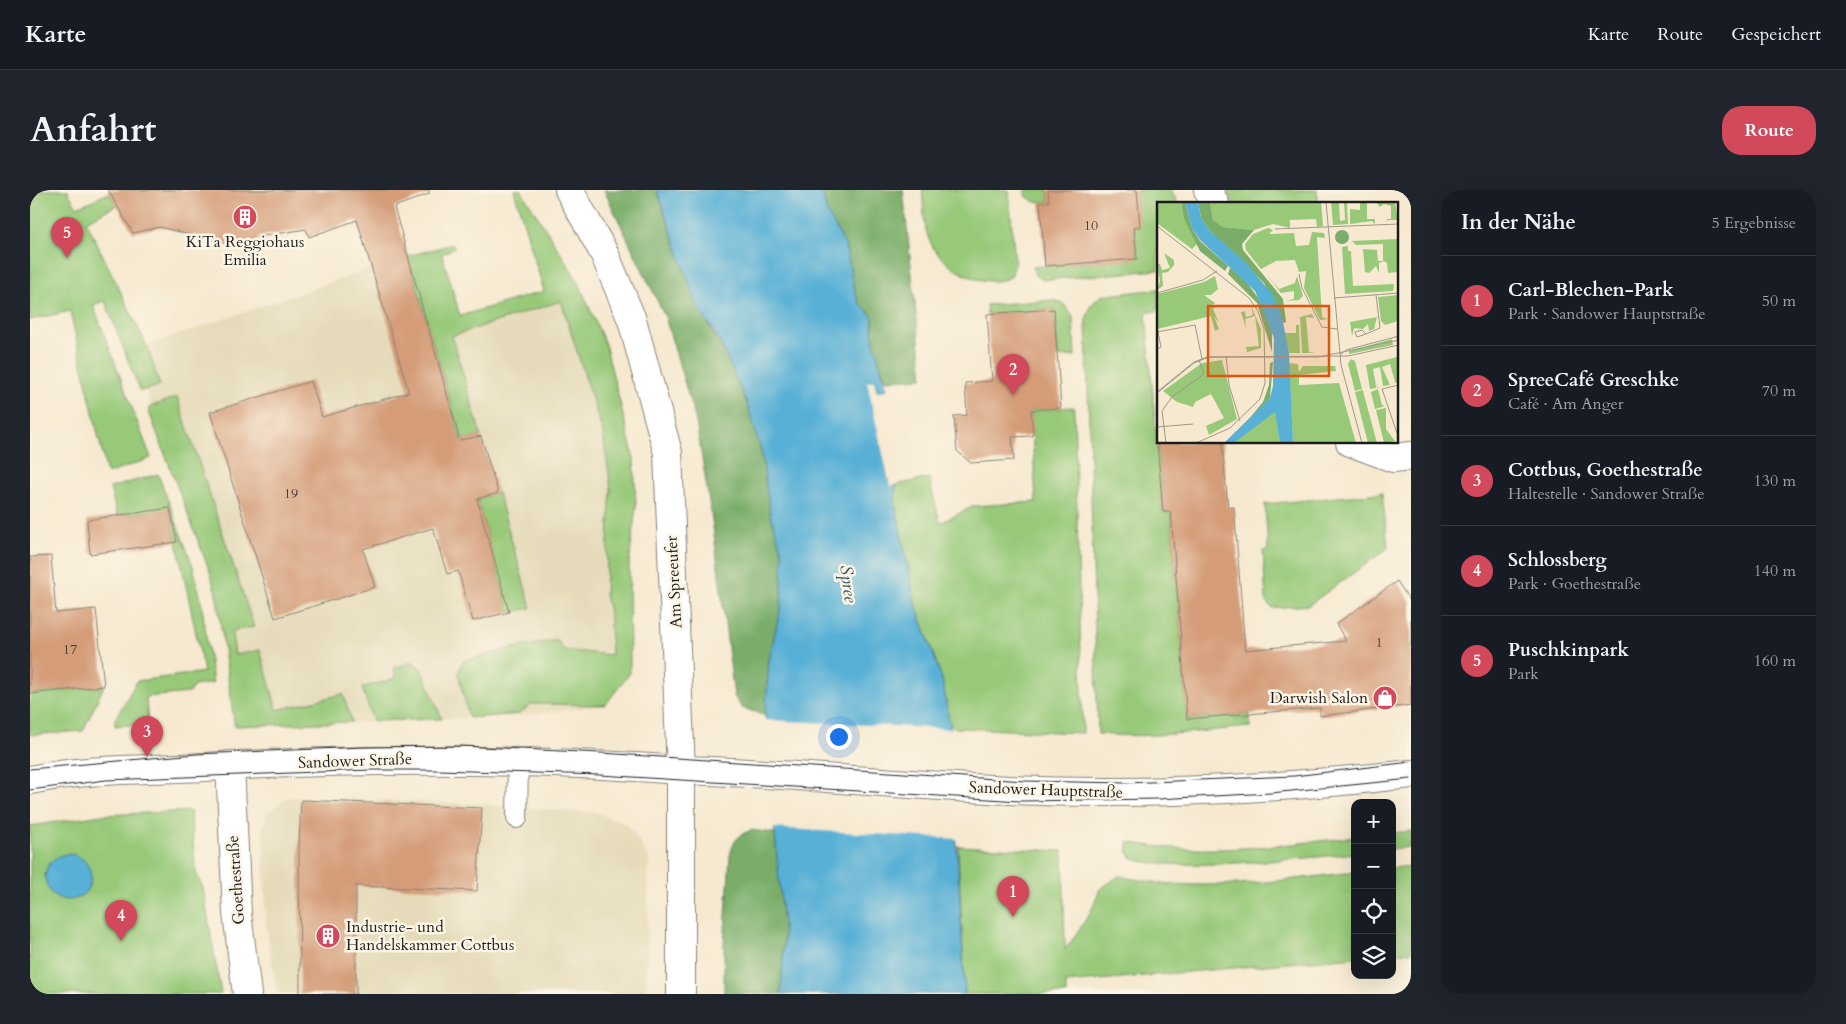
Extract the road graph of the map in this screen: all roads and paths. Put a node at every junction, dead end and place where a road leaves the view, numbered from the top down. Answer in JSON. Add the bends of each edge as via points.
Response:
{"nodes":[{"id":1,"x":569,"y":190,"type":"edge"},
{"id":2,"x":1208,"y":190,"type":"edge"},
{"id":3,"x":1214,"y":202,"type":"edge"},
{"id":4,"x":1355,"y":444,"type":"edge"},
{"id":5,"x":1411,"y":456,"type":"edge"},
{"id":6,"x":518,"y":762,"type":"junction"},
{"id":7,"x":230,"y":766,"type":"junction"},
{"id":8,"x":681,"y":770,"type":"junction"},
{"id":9,"x":1411,"y":774,"type":"edge"},
{"id":10,"x":30,"y":780,"type":"edge"},
{"id":11,"x":517,"y":818,"type":"dead end"},
{"id":12,"x":247,"y":994,"type":"edge"},
{"id":13,"x":681,"y":994,"type":"edge"}],
"edges":[{"from":1,"to":8,"type":"street","name":"Am Spreeufer","via":[[604,253],[632,320],[668,453]]},
{"from":2,"to":3,"type":"street"},
{"from":4,"to":5,"type":"street","via":[[1393,458]]},
{"from":6,"to":7,"type":"street","name":"Sandower Straße","via":[[372,759]]},
{"from":6,"to":8,"type":"street","name":"Sandower Straße"},
{"from":6,"to":11,"type":"lane"},
{"from":7,"to":10,"type":"street","name":"Sandower Straße","via":[[100,772]]},
{"from":7,"to":12,"type":"street","name":"Goethestraße","via":[[237,913]]},
{"from":8,"to":9,"type":"street","name":"Sandower Hauptstraße","via":[[1008,790],[1194,792]]},
{"from":8,"to":13,"type":"street","name":"Am Spreeufer"}]}
